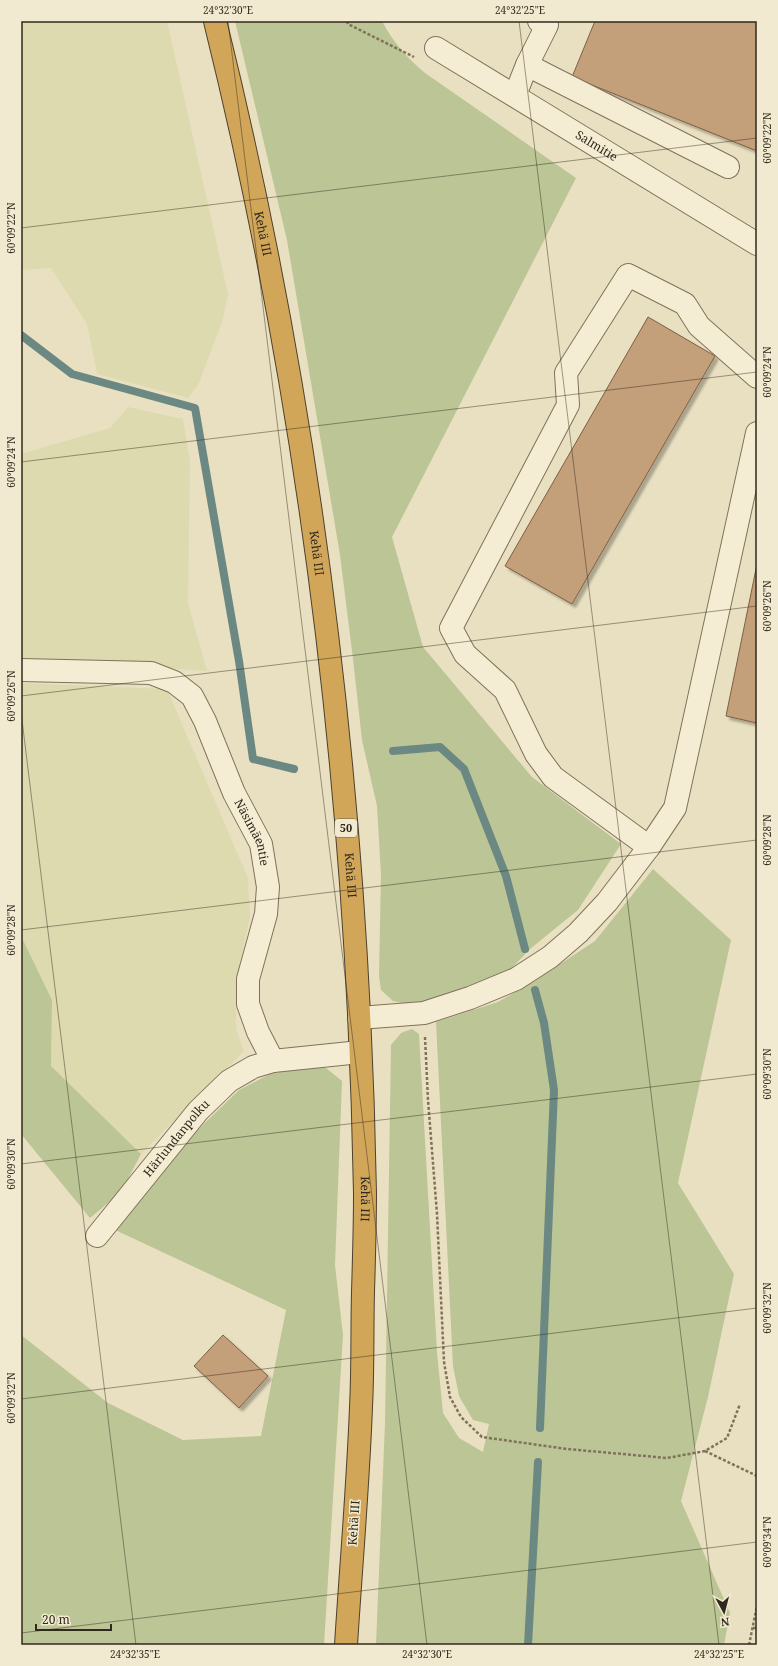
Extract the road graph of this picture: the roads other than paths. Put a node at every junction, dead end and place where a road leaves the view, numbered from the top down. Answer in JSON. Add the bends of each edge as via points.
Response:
{"nodes":[{"id":1,"x":215,"y":21,"type":"edge"},
{"id":2,"x":539,"y":21,"type":"edge"},
{"id":3,"x":428,"y":54,"type":"road end"},
{"id":4,"x":528,"y":65,"type":"junction"},
{"id":5,"x":515,"y":95,"type":"junction"},
{"id":6,"x":728,"y":167,"type":"dead end"},
{"id":7,"x":757,"y":244,"type":"edge"},
{"id":8,"x":757,"y":377,"type":"edge"},
{"id":9,"x":757,"y":433,"type":"edge"},
{"id":10,"x":21,"y":670,"type":"edge"},
{"id":11,"x":649,"y":847,"type":"junction"},
{"id":12,"x":359,"y":1018,"type":"junction"},
{"id":13,"x":360,"y":1052,"type":"junction"},
{"id":14,"x":273,"y":1060,"type":"junction"},
{"id":15,"x":96,"y":1236,"type":"dead end"},
{"id":16,"x":346,"y":1645,"type":"edge"}],
"edges":[{"from":1,"to":12,"type":"highway","name":"Kehä III","number":"50","via":[[271,277],[311,505],[329,646],[348,842]]},
{"from":2,"to":4,"type":"street","via":[[547,25]]},
{"from":3,"to":5,"type":"street","name":"Salmitie"},
{"from":4,"to":5,"type":"street"},
{"from":4,"to":6,"type":"street"},
{"from":5,"to":7,"type":"street","name":"Salmitie"},
{"from":8,"to":11,"type":"street","via":[[699,326],[685,304],[628,275],[566,373],[568,405],[451,628],[464,654],[505,690],[536,754],[553,777]]},
{"from":9,"to":11,"type":"street","via":[[675,808]]},
{"from":10,"to":14,"type":"street","name":"Näsimäentie","via":[[151,673],[174,682],[192,696],[234,793],[261,844],[268,887],[266,914],[248,979],[248,1004],[258,1032]]},
{"from":11,"to":12,"type":"street","via":[[607,902],[578,933],[550,957],[516,978],[470,998],[424,1012]]},
{"from":12,"to":13,"type":"highway","name":"Kehä III","number":"50"},
{"from":13,"to":14,"type":"street"},
{"from":13,"to":16,"type":"highway","name":"Kehä III","number":"50","via":[[365,1197],[361,1407]]},
{"from":14,"to":15,"type":"street","name":"Härlundanpolku","via":[[229,1081],[198,1111]]}]}
